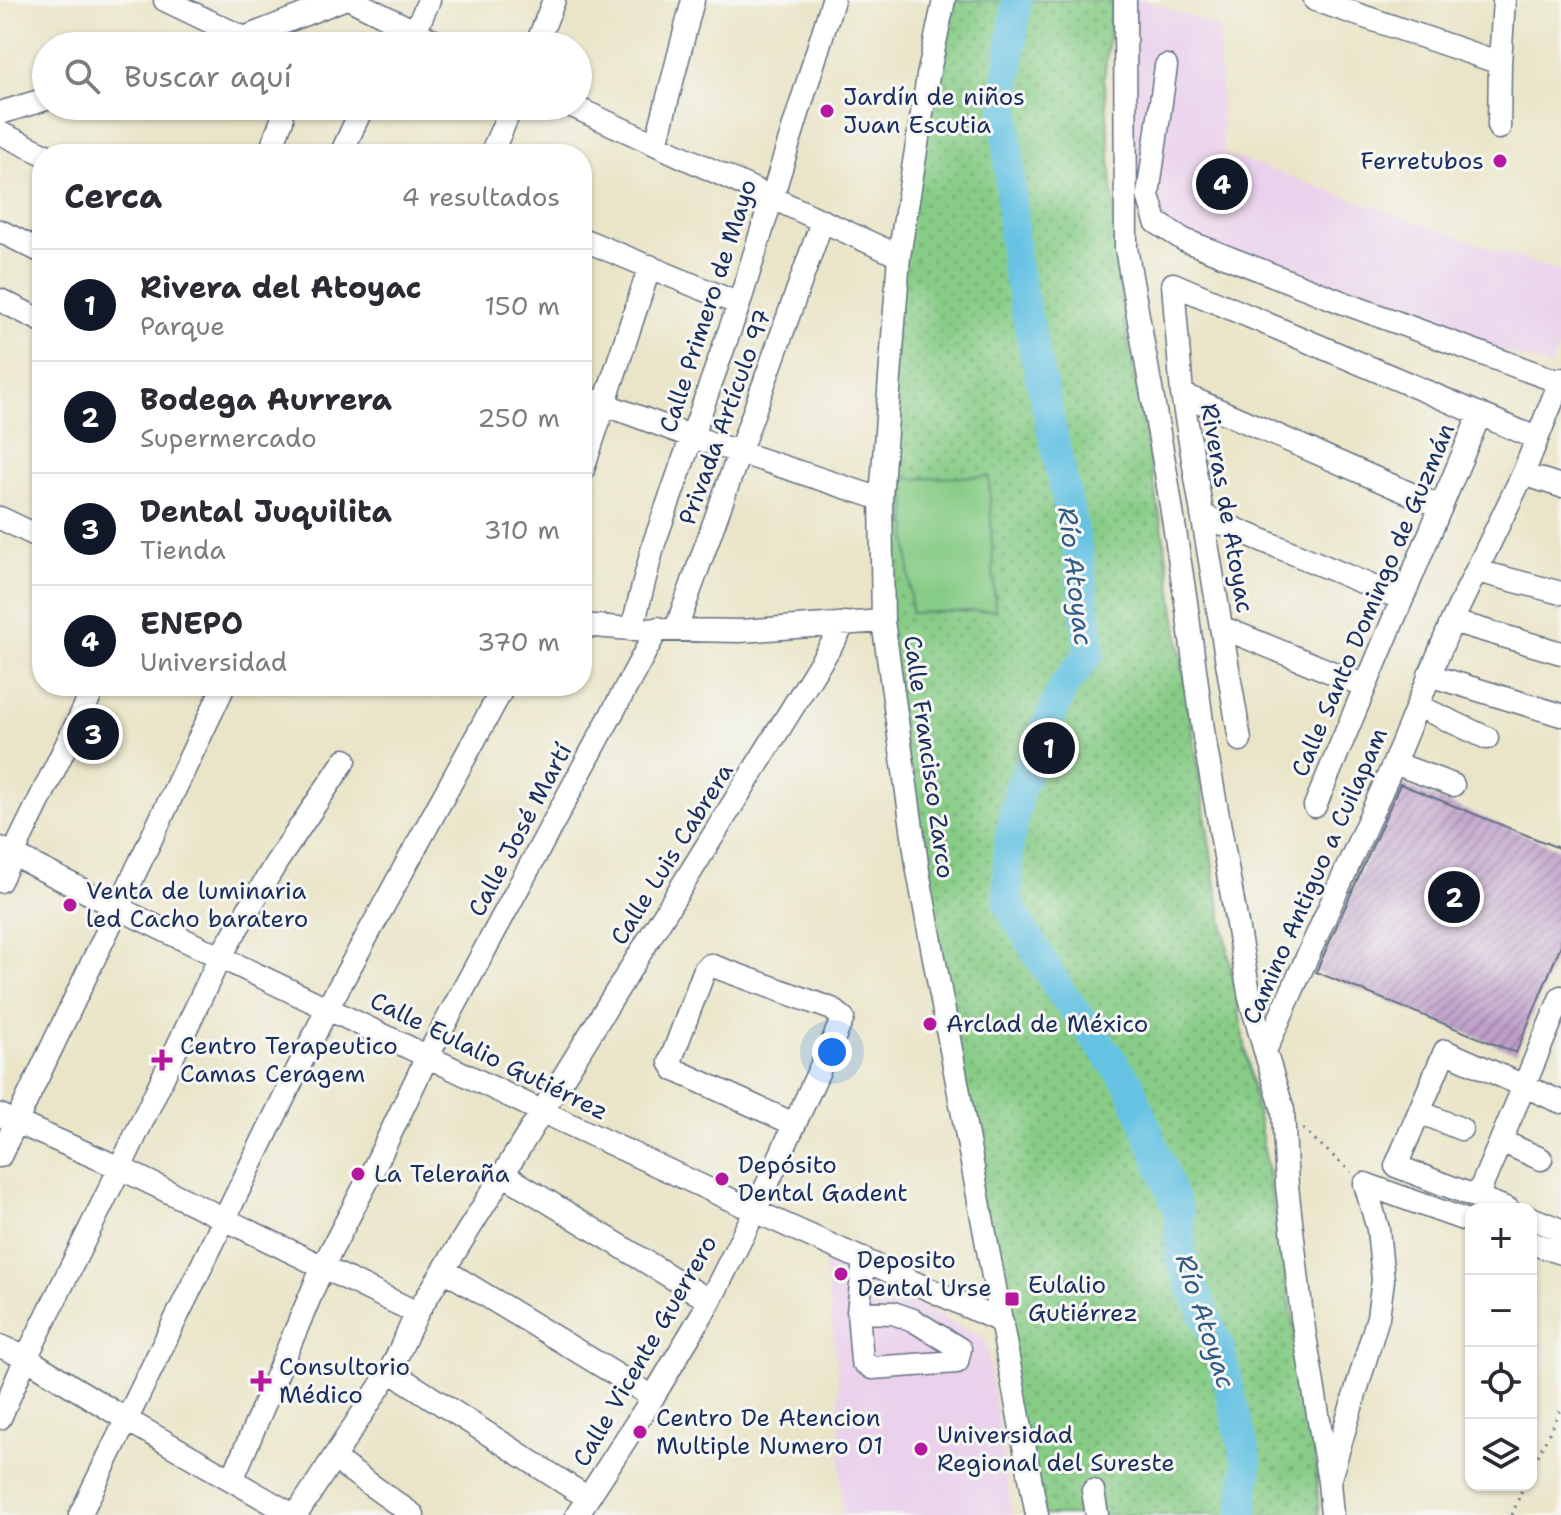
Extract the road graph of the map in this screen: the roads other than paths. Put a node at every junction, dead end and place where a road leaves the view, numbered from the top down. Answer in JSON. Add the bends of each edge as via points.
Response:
{"nodes":[{"id":1,"x":165,"y":0,"type":"edge"},
{"id":2,"x":341,"y":0,"type":"edge"},
{"id":3,"x":352,"y":0,"type":"edge"},
{"id":4,"x":429,"y":0,"type":"edge"},
{"id":5,"x":554,"y":0,"type":"edge"},
{"id":6,"x":693,"y":0,"type":"edge"},
{"id":7,"x":833,"y":0,"type":"edge"},
{"id":8,"x":944,"y":0,"type":"edge"},
{"id":9,"x":1315,"y":0,"type":"edge"},
{"id":10,"x":1504,"y":0,"type":"edge"},
{"id":11,"x":1125,"y":1,"type":"edge"},
{"id":12,"x":232,"y":32,"type":"edge"},
{"id":13,"x":259,"y":32,"type":"edge"},
{"id":14,"x":398,"y":32,"type":"edge"},
{"id":15,"x":412,"y":32,"type":"edge"},
{"id":16,"x":541,"y":32,"type":"edge"},
{"id":17,"x":1500,"y":63,"type":"junction"},
{"id":18,"x":1166,"y":66,"type":"dead end"},
{"id":19,"x":32,"y":103,"type":"edge"},
{"id":20,"x":0,"y":113,"type":"edge"},
{"id":21,"x":592,"y":115,"type":"edge"},
{"id":22,"x":282,"y":120,"type":"dead end"},
{"id":23,"x":357,"y":120,"type":"edge"},
{"id":24,"x":506,"y":120,"type":"edge"},
{"id":25,"x":1499,"y":128,"type":"dead end"},
{"id":26,"x":0,"y":133,"type":"edge"},
{"id":27,"x":273,"y":144,"type":"edge"},
{"id":28,"x":346,"y":144,"type":"edge"},
{"id":29,"x":495,"y":144,"type":"edge"},
{"id":30,"x":656,"y":144,"type":"junction"},
{"id":31,"x":32,"y":148,"type":"edge"},
{"id":32,"x":772,"y":199,"type":"junction"},
{"id":33,"x":822,"y":222,"type":"junction"},
{"id":34,"x":0,"y":231,"type":"edge"},
{"id":35,"x":592,"y":243,"type":"edge"},
{"id":36,"x":32,"y":247,"type":"edge"},
{"id":37,"x":899,"y":256,"type":"junction"},
{"id":38,"x":650,"y":266,"type":"junction"},
{"id":39,"x":0,"y":300,"type":"edge"},
{"id":40,"x":739,"y":304,"type":"junction"},
{"id":41,"x":32,"y":316,"type":"edge"},
{"id":42,"x":1560,"y":380,"type":"edge"},
{"id":43,"x":1182,"y":394,"type":"junction"},
{"id":44,"x":592,"y":400,"type":"edge"},
{"id":45,"x":604,"y":404,"type":"junction"},
{"id":46,"x":1480,"y":414,"type":"junction"},
{"id":47,"x":693,"y":437,"type":"junction"},
{"id":48,"x":1536,"y":438,"type":"junction"},
{"id":49,"x":592,"y":441,"type":"edge"},
{"id":50,"x":740,"y":453,"type":"junction"},
{"id":51,"x":1523,"y":474,"type":"junction"},
{"id":52,"x":1561,"y":486,"type":"edge"},
{"id":53,"x":881,"y":499,"type":"junction"},
{"id":54,"x":1441,"y":507,"type":"junction"},
{"id":55,"x":1202,"y":515,"type":"junction"},
{"id":56,"x":0,"y":518,"type":"edge"},
{"id":57,"x":32,"y":533,"type":"edge"},
{"id":58,"x":1477,"y":571,"type":"junction"},
{"id":59,"x":1561,"y":593,"type":"edge"},
{"id":60,"x":1402,"y":599,"type":"junction"},
{"id":61,"x":883,"y":621,"type":"junction"},
{"id":62,"x":1452,"y":621,"type":"junction"},
{"id":63,"x":845,"y":623,"type":"junction"},
{"id":64,"x":592,"y":626,"type":"edge"},
{"id":65,"x":1221,"y":627,"type":"junction"},
{"id":66,"x":632,"y":629,"type":"junction"},
{"id":67,"x":667,"y":629,"type":"junction"},
{"id":68,"x":1561,"y":653,"type":"edge"},
{"id":69,"x":1429,"y":675,"type":"junction"},
{"id":70,"x":1365,"y":686,"type":"junction"},
{"id":71,"x":90,"y":696,"type":"edge"},
{"id":72,"x":219,"y":696,"type":"edge"},
{"id":73,"x":499,"y":696,"type":"edge"},
{"id":74,"x":1418,"y":706,"type":"junction"},
{"id":75,"x":1561,"y":715,"type":"edge"},
{"id":76,"x":1487,"y":738,"type":"dead end"},
{"id":77,"x":1240,"y":740,"type":"dead end"},
{"id":78,"x":345,"y":760,"type":"dead end"},
{"id":79,"x":1394,"y":763,"type":"junction"},
{"id":80,"x":1453,"y":785,"type":"dead end"},
{"id":81,"x":1315,"y":806,"type":"dead end"},
{"id":82,"x":6,"y":851,"type":"edge"},
{"id":83,"x":0,"y":881,"type":"edge"},
{"id":84,"x":118,"y":908,"type":"junction"},
{"id":85,"x":220,"y":957,"type":"junction"},
{"id":86,"x":1561,"y":997,"type":"edge"},
{"id":87,"x":328,"y":1007,"type":"junction"},
{"id":88,"x":1265,"y":1051,"type":"junction"},
{"id":89,"x":427,"y":1057,"type":"junction"},
{"id":90,"x":1524,"y":1086,"type":"junction"},
{"id":91,"x":1561,"y":1102,"type":"edge"},
{"id":92,"x":543,"y":1112,"type":"junction"},
{"id":93,"x":1420,"y":1112,"type":"junction"},
{"id":94,"x":8,"y":1119,"type":"edge"},
{"id":95,"x":794,"y":1124,"type":"junction"},
{"id":96,"x":1461,"y":1129,"type":"dead end"},
{"id":97,"x":1501,"y":1141,"type":"junction"},
{"id":98,"x":0,"y":1156,"type":"edge"},
{"id":99,"x":1541,"y":1159,"type":"dead end"},
{"id":100,"x":120,"y":1168,"type":"junction"},
{"id":101,"x":503,"y":1174,"type":"junction"},
{"id":102,"x":1477,"y":1197,"type":"junction"},
{"id":103,"x":1492,"y":1203,"type":"edge"},
{"id":104,"x":755,"y":1211,"type":"junction"},
{"id":105,"x":225,"y":1220,"type":"junction"},
{"id":106,"x":1465,"y":1220,"type":"edge"},
{"id":107,"x":1537,"y":1220,"type":"edge"},
{"id":108,"x":1561,"y":1230,"type":"edge"},
{"id":109,"x":1537,"y":1245,"type":"edge"},
{"id":110,"x":1561,"y":1253,"type":"edge"},
{"id":111,"x":864,"y":1259,"type":"junction"},
{"id":112,"x":323,"y":1266,"type":"junction"},
{"id":113,"x":444,"y":1270,"type":"junction"},
{"id":114,"x":710,"y":1301,"type":"junction"},
{"id":115,"x":858,"y":1312,"type":"dead end"},
{"id":116,"x":417,"y":1313,"type":"junction"},
{"id":117,"x":1002,"y":1322,"type":"junction"},
{"id":118,"x":0,"y":1346,"type":"edge"},
{"id":119,"x":26,"y":1358,"type":"junction"},
{"id":120,"x":390,"y":1371,"type":"junction"},
{"id":121,"x":653,"y":1397,"type":"junction"},
{"id":122,"x":0,"y":1418,"type":"edge"},
{"id":123,"x":127,"y":1420,"type":"junction"},
{"id":124,"x":333,"y":1458,"type":"junction"},
{"id":125,"x":232,"y":1480,"type":"junction"},
{"id":126,"x":1329,"y":1482,"type":"junction"},
{"id":127,"x":1093,"y":1491,"type":"dead end"},
{"id":128,"x":583,"y":1506,"type":"edge"},
{"id":129,"x":80,"y":1515,"type":"edge"},
{"id":130,"x":295,"y":1515,"type":"edge"},
{"id":131,"x":413,"y":1515,"type":"edge"},
{"id":132,"x":1037,"y":1515,"type":"edge"},
{"id":133,"x":1097,"y":1515,"type":"edge"},
{"id":134,"x":1332,"y":1515,"type":"edge"}],
"edges":[{"from":1,"to":12,"type":"street"},
{"from":2,"to":13,"type":"street"},
{"from":3,"to":14,"type":"street"},
{"from":4,"to":15,"type":"street"},
{"from":5,"to":16,"type":"street"},
{"from":6,"to":30,"type":"street"},
{"from":7,"to":32,"type":"street","name":"Calle Primero de Mayo"},
{"from":8,"to":37,"type":"street","name":"Calle Francisco Zarco"},
{"from":9,"to":17,"type":"street"},
{"from":10,"to":17,"type":"street"},
{"from":11,"to":88,"type":"street","via":[[1126,248],[1204,737],[1250,998]]},
{"from":17,"to":25,"type":"street"},
{"from":18,"to":42,"type":"street","via":[[1148,195],[1156,222],[1184,240],[1344,303]]},
{"from":19,"to":20,"type":"street"},
{"from":21,"to":30,"type":"street"},
{"from":22,"to":27,"type":"street"},
{"from":23,"to":28,"type":"street"},
{"from":24,"to":29,"type":"street"},
{"from":26,"to":31,"type":"street"},
{"from":30,"to":32,"type":"street"},
{"from":32,"to":33,"type":"street"},
{"from":32,"to":40,"type":"street","name":"Calle Primero de Mayo"},
{"from":33,"to":37,"type":"street"},
{"from":33,"to":50,"type":"street","name":"Privada Artículo 97"},
{"from":34,"to":36,"type":"street"},
{"from":35,"to":38,"type":"street"},
{"from":37,"to":53,"type":"street","name":"Calle Francisco Zarco"},
{"from":38,"to":40,"type":"street"},
{"from":38,"to":45,"type":"street"},
{"from":39,"to":41,"type":"street"},
{"from":40,"to":47,"type":"street","name":"Calle Primero de Mayo"},
{"from":42,"to":48,"type":"street","name":"Camino Antiguo a Cuilapam"},
{"from":43,"to":46,"type":"street","name":"Riveras de Atoyac","via":[[1173,284]]},
{"from":43,"to":54,"type":"street"},
{"from":43,"to":55,"type":"street","name":"Riveras de Atoyac"},
{"from":44,"to":45,"type":"street"},
{"from":45,"to":47,"type":"street"},
{"from":45,"to":49,"type":"street"},
{"from":46,"to":48,"type":"street"},
{"from":46,"to":54,"type":"street","name":"Calle Santo Domingo de Guzmán"},
{"from":47,"to":50,"type":"street"},
{"from":47,"to":66,"type":"street","name":"Calle Primero de Mayo","via":[[654,543]]},
{"from":48,"to":51,"type":"street","name":"Camino Antiguo a Cuilapam"},
{"from":50,"to":53,"type":"street"},
{"from":50,"to":67,"type":"street","name":"Privada Artículo 97"},
{"from":51,"to":52,"type":"street"},
{"from":51,"to":58,"type":"street","name":"Camino Antiguo a Cuilapam"},
{"from":53,"to":61,"type":"street","name":"Calle Francisco Zarco"},
{"from":54,"to":60,"type":"street","name":"Calle Santo Domingo de Guzmán"},
{"from":55,"to":60,"type":"street"},
{"from":55,"to":65,"type":"street","name":"Riveras de Atoyac"},
{"from":56,"to":57,"type":"street"},
{"from":58,"to":59,"type":"street"},
{"from":58,"to":62,"type":"street","name":"Camino Antiguo a Cuilapam"},
{"from":60,"to":70,"type":"street","name":"Calle Santo Domingo de Guzmán"},
{"from":61,"to":63,"type":"street"},
{"from":61,"to":117,"type":"street","name":"Calle Francisco Zarco","via":[[918,871]]},
{"from":62,"to":68,"type":"street"},
{"from":62,"to":69,"type":"street","name":"Camino Antiguo a Cuilapam"},
{"from":63,"to":67,"type":"street","via":[[740,631]]},
{"from":63,"to":92,"type":"street","name":"Calle Luis Cabrera"},
{"from":64,"to":66,"type":"street"},
{"from":65,"to":70,"type":"street"},
{"from":65,"to":77,"type":"street","name":"Riveras de Atoyac"},
{"from":66,"to":67,"type":"street"},
{"from":67,"to":89,"type":"street","name":"Calle José Martí"},
{"from":69,"to":74,"type":"street","name":"Camino Antiguo a Cuilapam"},
{"from":69,"to":75,"type":"street"},
{"from":70,"to":81,"type":"street","name":"Calle Santo Domingo de Guzmán"},
{"from":71,"to":82,"type":"street"},
{"from":72,"to":84,"type":"street"},
{"from":73,"to":87,"type":"street"},
{"from":74,"to":76,"type":"street"},
{"from":74,"to":79,"type":"street","name":"Camino Antiguo a Cuilapam"},
{"from":78,"to":85,"type":"street"},
{"from":79,"to":80,"type":"street"},
{"from":79,"to":88,"type":"street","name":"Camino Antiguo a Cuilapam"},
{"from":82,"to":83,"type":"street"},
{"from":82,"to":84,"type":"street","name":"Calle Eulalio Gutiérrez"},
{"from":84,"to":85,"type":"street","name":"Calle Eulalio Gutiérrez"},
{"from":84,"to":94,"type":"street"},
{"from":85,"to":87,"type":"street","name":"Calle Eulalio Gutiérrez"},
{"from":85,"to":100,"type":"street"},
{"from":86,"to":90,"type":"street"},
{"from":87,"to":89,"type":"street","name":"Calle Eulalio Gutiérrez"},
{"from":87,"to":105,"type":"street"},
{"from":88,"to":126,"type":"street","name":"Camino Antiguo a Cuilapam","via":[[1283,1110],[1302,1317]]},
{"from":89,"to":92,"type":"street","name":"Calle Eulalio Gutiérrez"},
{"from":89,"to":112,"type":"street","name":"Calle José Martí"},
{"from":90,"to":91,"type":"street"},
{"from":90,"to":93,"type":"street","via":[[1445,1051]]},
{"from":90,"to":97,"type":"street"},
{"from":92,"to":101,"type":"street","name":"Calle Luis Cabrera"},
{"from":92,"to":104,"type":"street","name":"Calle Eulalio Gutiérrez"},
{"from":93,"to":96,"type":"street"},
{"from":93,"to":102,"type":"street","via":[[1396,1166]]},
{"from":94,"to":98,"type":"street"},
{"from":94,"to":100,"type":"street"},
{"from":95,"to":95,"type":"street","name":"Calle Vicente Guerrero","via":[[843,1018],[832,1009],[710,965],[670,1062],[675,1070]]},
{"from":95,"to":104,"type":"street","name":"Calle Vicente Guerrero"},
{"from":97,"to":99,"type":"street"},
{"from":97,"to":102,"type":"street"},
{"from":100,"to":105,"type":"street"},
{"from":100,"to":119,"type":"street"},
{"from":101,"to":113,"type":"street","name":"Calle Luis Cabrera"},
{"from":101,"to":114,"type":"street"},
{"from":102,"to":103,"type":"street"},
{"from":104,"to":111,"type":"street","name":"Calle Eulalio Gutiérrez"},
{"from":104,"to":114,"type":"street","name":"Calle Vicente Guerrero"},
{"from":105,"to":112,"type":"street"},
{"from":105,"to":123,"type":"street"},
{"from":106,"to":126,"type":"street","via":[[1365,1184],[1378,1229],[1383,1280],[1378,1317]]},
{"from":107,"to":108,"type":"street"},
{"from":109,"to":110,"type":"street"},
{"from":111,"to":115,"type":"street"},
{"from":111,"to":117,"type":"street","name":"Calle Eulalio Gutiérrez"},
{"from":112,"to":116,"type":"street"},
{"from":112,"to":125,"type":"street","name":"Calle José Martí"},
{"from":113,"to":116,"type":"street","name":"Calle Luis Cabrera"},
{"from":113,"to":121,"type":"street"},
{"from":114,"to":121,"type":"street","name":"Calle Vicente Guerrero"},
{"from":116,"to":120,"type":"street","name":"Calle Luis Cabrera"},
{"from":117,"to":132,"type":"street","name":"Calle Francisco Zarco"},
{"from":118,"to":119,"type":"street"},
{"from":119,"to":122,"type":"street"},
{"from":119,"to":123,"type":"street"},
{"from":120,"to":124,"type":"street","name":"Calle Luis Cabrera"},
{"from":120,"to":128,"type":"street"},
{"from":121,"to":128,"type":"street","name":"Calle Vicente Guerrero"},
{"from":123,"to":125,"type":"street"},
{"from":123,"to":129,"type":"street"},
{"from":124,"to":130,"type":"street","name":"Calle Luis Cabrera"},
{"from":124,"to":131,"type":"street"},
{"from":125,"to":130,"type":"street"},
{"from":126,"to":134,"type":"street","name":"Camino Antiguo a Cuilapam"},
{"from":127,"to":133,"type":"street"}]}
